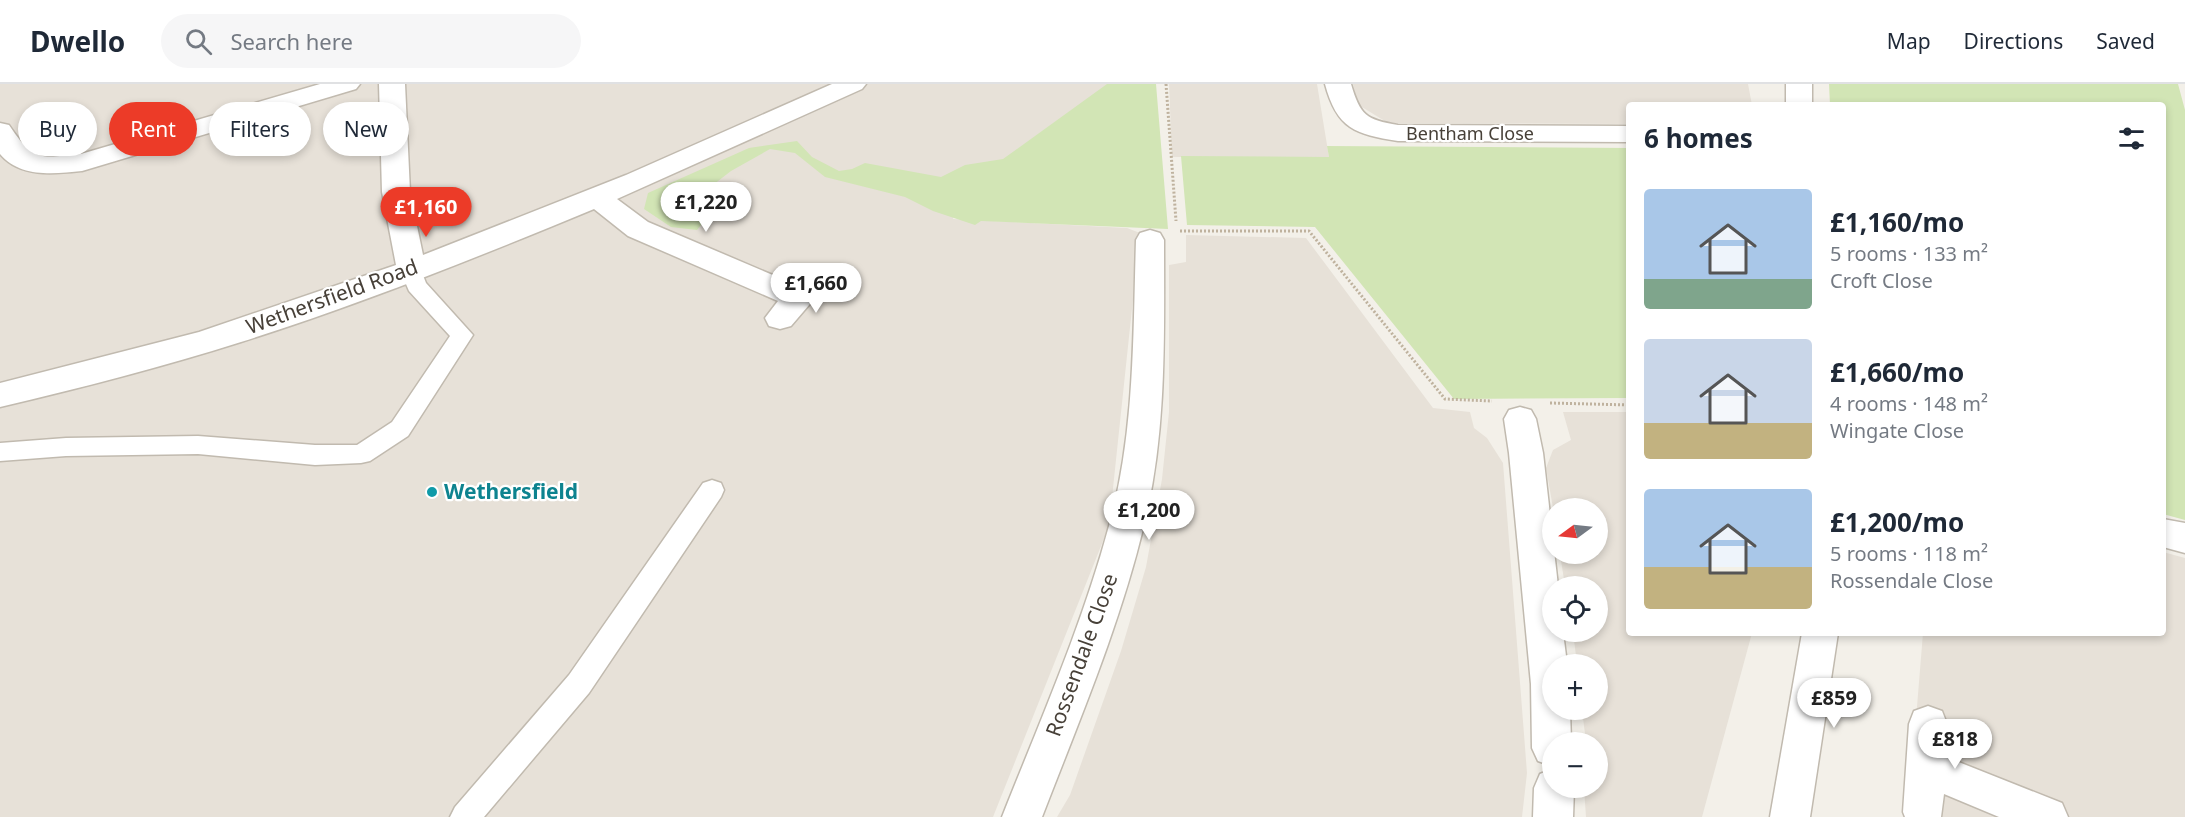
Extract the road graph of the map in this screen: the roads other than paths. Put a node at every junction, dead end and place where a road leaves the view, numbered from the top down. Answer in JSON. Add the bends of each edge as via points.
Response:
{"nodes":[{"id":1,"x":347,"y":84,"type":"edge"},
{"id":2,"x":392,"y":84,"type":"edge"},
{"id":3,"x":853,"y":84,"type":"edge"},
{"id":4,"x":1338,"y":84,"type":"edge"},
{"id":5,"x":1799,"y":84,"type":"edge"},
{"id":6,"x":1799,"y":102,"type":"edge"},
{"id":7,"x":0,"y":132,"type":"edge"},
{"id":8,"x":1626,"y":134,"type":"edge"},
{"id":9,"x":597,"y":197,"type":"junction"},
{"id":10,"x":1150,"y":240,"type":"dead end"},
{"id":11,"x":411,"y":270,"type":"junction"},
{"id":12,"x":799,"y":298,"type":"dead end"},
{"id":13,"x":0,"y":395,"type":"edge"},
{"id":14,"x":1520,"y":407,"type":"road end"},
{"id":15,"x":0,"y":452,"type":"edge"},
{"id":16,"x":712,"y":490,"type":"dead end"},
{"id":17,"x":2166,"y":533,"type":"edge"},
{"id":18,"x":2185,"y":538,"type":"edge"},
{"id":19,"x":1820,"y":636,"type":"edge"},
{"id":20,"x":1928,"y":724,"type":"dead end"},
{"id":21,"x":1552,"y":732,"type":"edge"},
{"id":22,"x":1926,"y":768,"type":"junction"},
{"id":23,"x":1554,"y":798,"type":"edge"},
{"id":24,"x":1923,"y":812,"type":"dead end"},
{"id":25,"x":465,"y":817,"type":"edge"},
{"id":26,"x":1022,"y":817,"type":"edge"},
{"id":27,"x":1553,"y":817,"type":"edge"},
{"id":28,"x":1790,"y":817,"type":"edge"},
{"id":29,"x":2048,"y":817,"type":"edge"}],
"edges":[{"from":1,"to":7,"type":"street","via":[[82,162],[27,163],[12,154]]},
{"from":2,"to":11,"type":"street","via":[[396,192]]},
{"from":3,"to":9,"type":"street","name":"Wethersfield Road"},
{"from":4,"to":8,"type":"street","name":"Bentham Close","via":[[1350,117],[1380,131]]},
{"from":5,"to":6,"type":"street"},
{"from":9,"to":11,"type":"street","name":"Wethersfield Road"},
{"from":9,"to":12,"type":"street","via":[[638,229]]},
{"from":10,"to":26,"type":"street","name":"Rossendale Close","via":[[1142,440],[1127,525],[1088,648]]},
{"from":11,"to":13,"type":"street","name":"Wethersfield Road","via":[[263,323]]},
{"from":11,"to":15,"type":"lane","via":[[417,286],[462,335],[400,429],[361,454],[315,455],[198,445]]},
{"from":14,"to":21,"type":"street","via":[[1550,684]]},
{"from":16,"to":25,"type":"lane","via":[[579,684]]},
{"from":17,"to":18,"type":"street"},
{"from":19,"to":28,"type":"street"},
{"from":20,"to":22,"type":"street"},
{"from":22,"to":24,"type":"street"},
{"from":22,"to":29,"type":"street"},
{"from":23,"to":27,"type":"street"}]}
